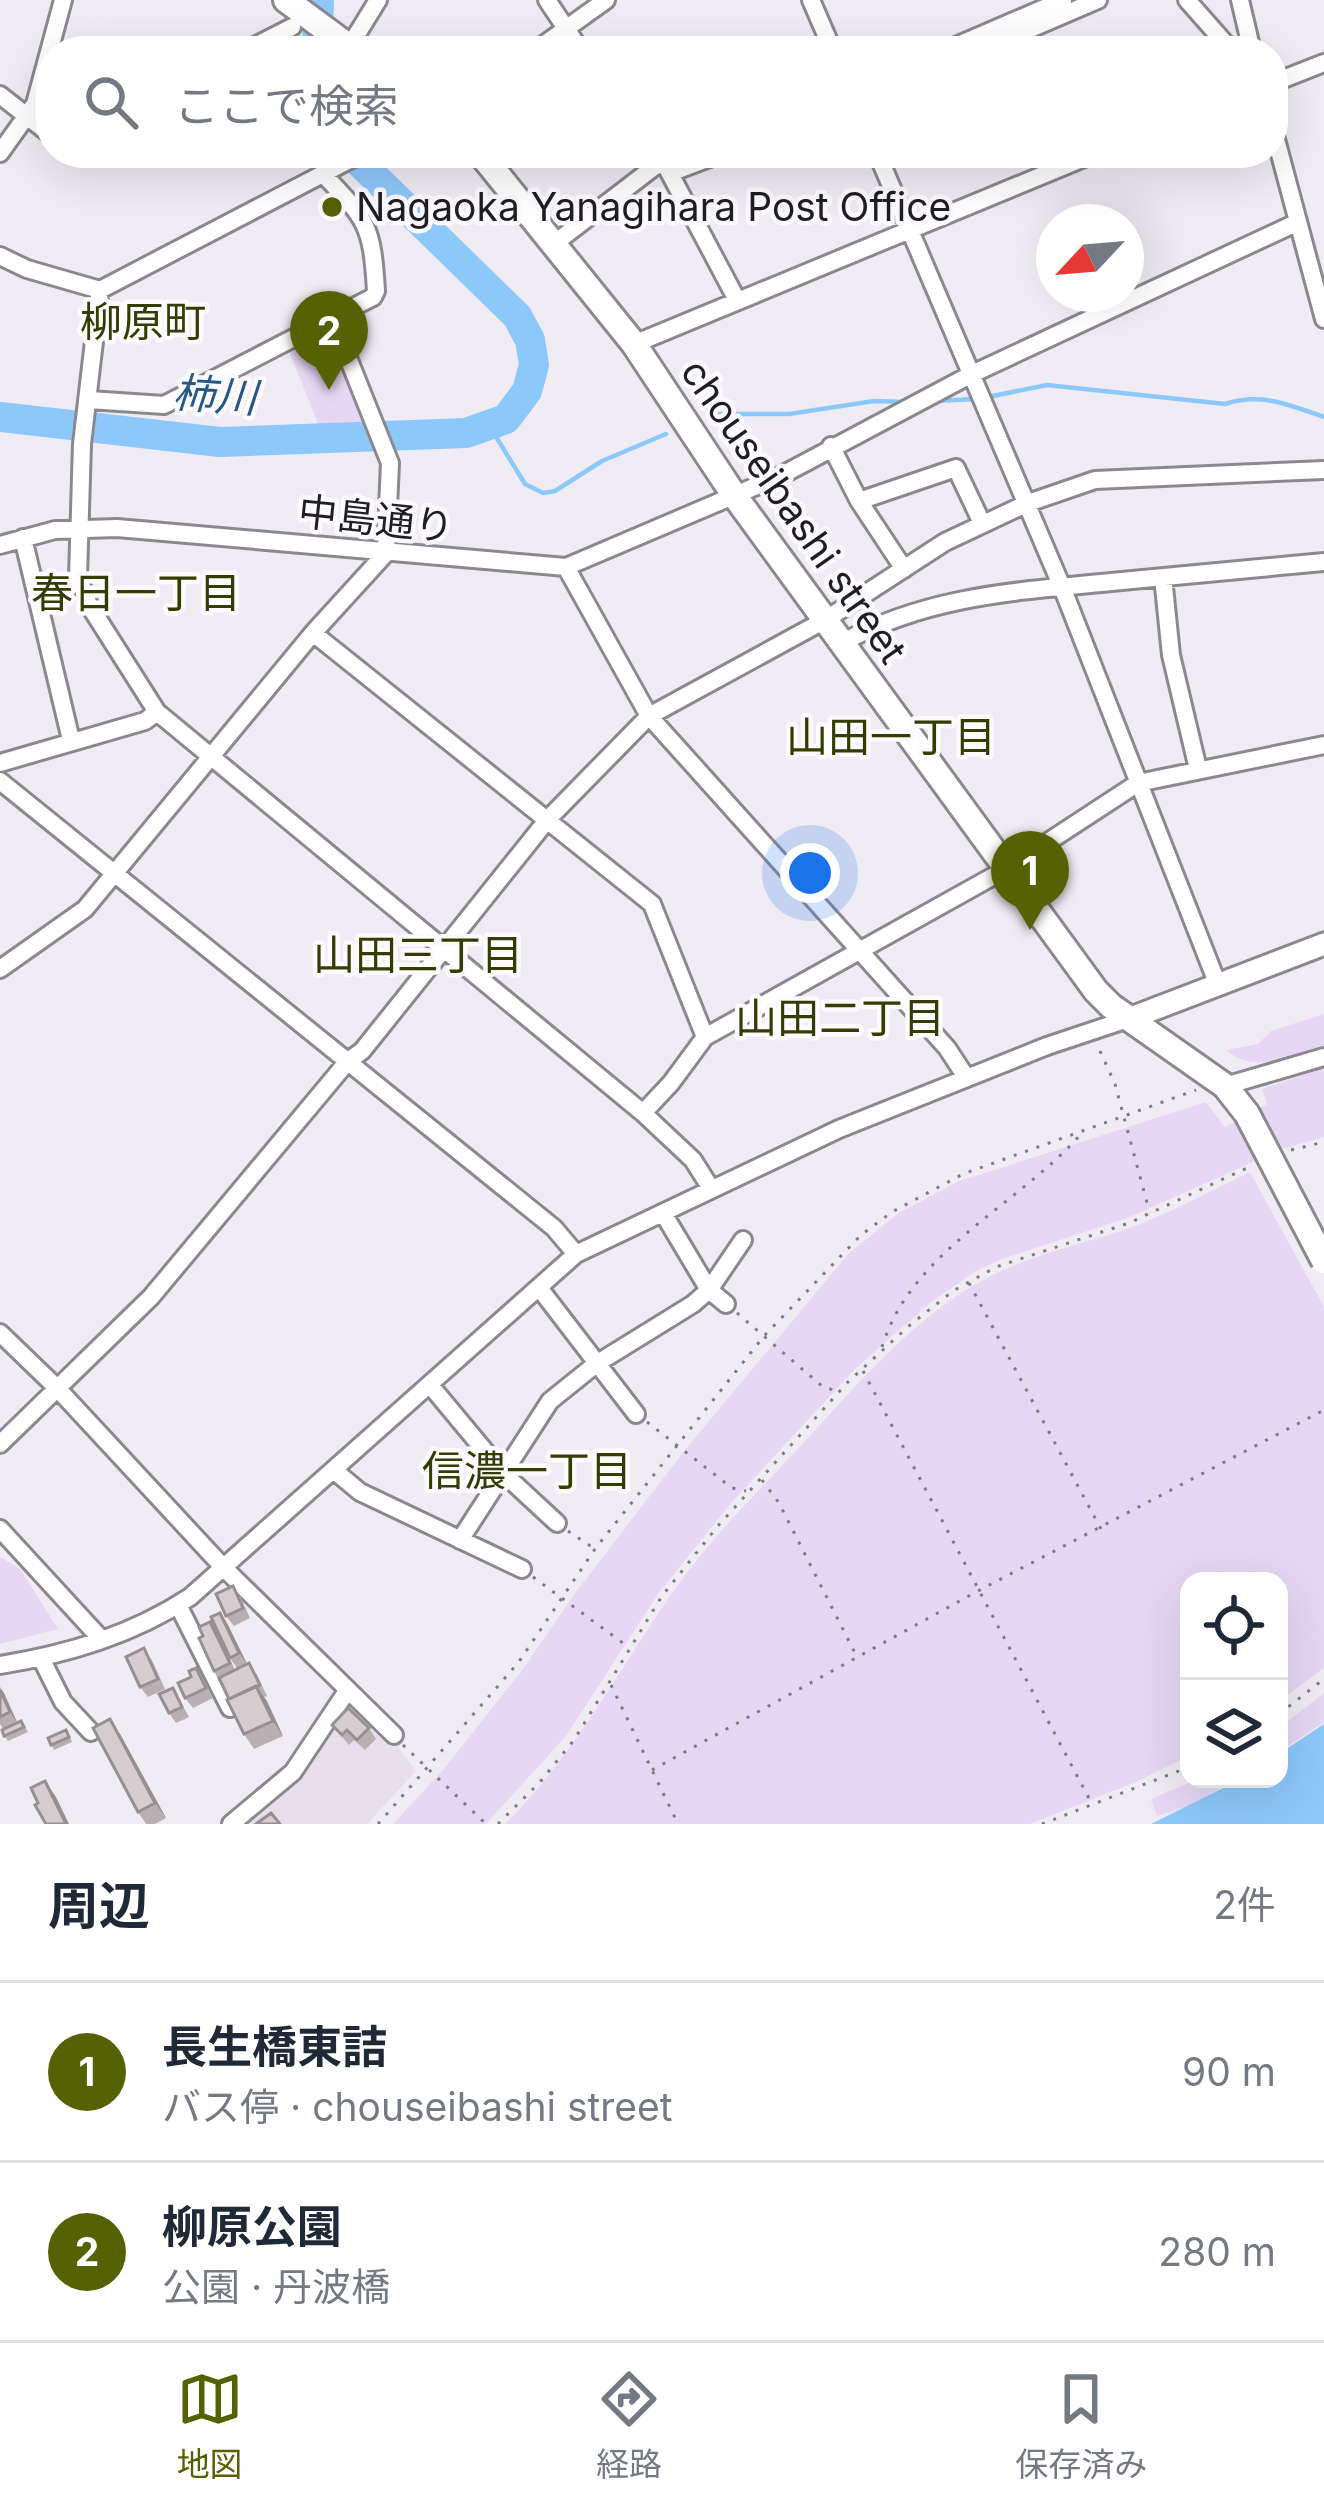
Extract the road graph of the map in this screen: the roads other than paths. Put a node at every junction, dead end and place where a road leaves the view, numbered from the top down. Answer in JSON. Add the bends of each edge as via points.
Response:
{"nodes":[{"id":1,"x":62,"y":0,"type":"edge"},
{"id":2,"x":378,"y":0,"type":"edge"},
{"id":3,"x":547,"y":0,"type":"edge"},
{"id":4,"x":606,"y":0,"type":"edge"},
{"id":5,"x":811,"y":0,"type":"edge"},
{"id":6,"x":1064,"y":0,"type":"edge"},
{"id":7,"x":1097,"y":0,"type":"edge"},
{"id":8,"x":1186,"y":0,"type":"edge"},
{"id":9,"x":1240,"y":0,"type":"edge"},
{"id":10,"x":294,"y":14,"type":"edge"},
{"id":11,"x":564,"y":29,"type":"junction"},
{"id":12,"x":52,"y":36,"type":"edge"},
{"id":13,"x":265,"y":36,"type":"edge"},
{"id":14,"x":331,"y":36,"type":"edge"},
{"id":15,"x":352,"y":36,"type":"edge"},
{"id":16,"x":555,"y":36,"type":"edge"},
{"id":17,"x":569,"y":36,"type":"edge"},
{"id":18,"x":827,"y":36,"type":"edge"},
{"id":19,"x":979,"y":36,"type":"edge"},
{"id":20,"x":1014,"y":36,"type":"edge"},
{"id":21,"x":1218,"y":36,"type":"edge"},
{"id":22,"x":1248,"y":36,"type":"edge"},
{"id":23,"x":1324,"y":63,"type":"edge"},
{"id":24,"x":1288,"y":77,"type":"edge"},
{"id":25,"x":36,"y":91,"type":"edge"},
{"id":26,"x":0,"y":95,"type":"edge"},
{"id":27,"x":29,"y":116,"type":"junction"},
{"id":28,"x":36,"y":122,"type":"edge"},
{"id":29,"x":0,"y":153,"type":"edge"},
{"id":30,"x":335,"y":168,"type":"edge"},
{"id":31,"x":492,"y":168,"type":"edge"},
{"id":32,"x":657,"y":168,"type":"edge"},
{"id":33,"x":667,"y":168,"type":"edge"},
{"id":34,"x":883,"y":168,"type":"edge"},
{"id":35,"x":1059,"y":168,"type":"edge"},
{"id":36,"x":1284,"y":168,"type":"edge"},
{"id":37,"x":331,"y":170,"type":"junction"},
{"id":38,"x":1298,"y":222,"type":"junction"},
{"id":39,"x":909,"y":228,"type":"junction"},
{"id":40,"x":555,"y":243,"type":"junction"},
{"id":41,"x":0,"y":256,"type":"edge"},
{"id":42,"x":100,"y":290,"type":"junction"},
{"id":43,"x":737,"y":300,"type":"junction"},
{"id":44,"x":1324,"y":319,"type":"edge"},
{"id":45,"x":333,"y":320,"type":"junction"},
{"id":46,"x":634,"y":344,"type":"junction"},
{"id":47,"x":972,"y":374,"type":"junction"},
{"id":48,"x":88,"y":402,"type":"junction"},
{"id":49,"x":831,"y":446,"type":"junction"},
{"id":50,"x":1324,"y":470,"type":"edge"},
{"id":51,"x":734,"y":495,"type":"junction"},
{"id":52,"x":860,"y":501,"type":"junction"},
{"id":53,"x":1028,"y":502,"type":"junction"},
{"id":54,"x":982,"y":523,"type":"junction"},
{"id":55,"x":77,"y":528,"type":"junction"},
{"id":56,"x":23,"y":538,"type":"junction"},
{"id":57,"x":0,"y":544,"type":"edge"},
{"id":58,"x":386,"y":553,"type":"junction"},
{"id":59,"x":1324,"y":562,"type":"edge"},
{"id":60,"x":566,"y":567,"type":"junction"},
{"id":61,"x":904,"y":568,"type":"junction"},
{"id":62,"x":1163,"y":578,"type":"junction"},
{"id":63,"x":1062,"y":587,"type":"junction"},
{"id":64,"x":825,"y":620,"type":"junction"},
{"id":65,"x":313,"y":633,"type":"junction"},
{"id":66,"x":842,"y":643,"type":"junction"},
{"id":67,"x":157,"y":712,"type":"junction"},
{"id":68,"x":649,"y":716,"type":"junction"},
{"id":69,"x":71,"y":740,"type":"junction"},
{"id":70,"x":1324,"y":745,"type":"edge"},
{"id":71,"x":211,"y":757,"type":"junction"},
{"id":72,"x":0,"y":763,"type":"edge"},
{"id":73,"x":1198,"y":769,"type":"junction"},
{"id":74,"x":0,"y":781,"type":"edge"},
{"id":75,"x":1138,"y":783,"type":"junction"},
{"id":76,"x":548,"y":819,"type":"junction"},
{"id":77,"x":1008,"y":868,"type":"junction"},
{"id":78,"x":113,"y":872,"type":"junction"},
{"id":79,"x":1324,"y":944,"type":"edge"},
{"id":80,"x":445,"y":948,"type":"junction"},
{"id":81,"x":859,"y":952,"type":"junction"},
{"id":82,"x":0,"y":969,"type":"edge"},
{"id":83,"x":1219,"y":985,"type":"junction"},
{"id":84,"x":1131,"y":1018,"type":"junction"},
{"id":85,"x":705,"y":1037,"type":"junction"},
{"id":86,"x":1324,"y":1057,"type":"edge"},
{"id":87,"x":348,"y":1061,"type":"junction"},
{"id":88,"x":966,"y":1077,"type":"junction"},
{"id":89,"x":1225,"y":1086,"type":"junction"},
{"id":90,"x":643,"y":1113,"type":"junction"},
{"id":91,"x":710,"y":1187,"type":"junction"},
{"id":92,"x":663,"y":1213,"type":"junction"},
{"id":93,"x":743,"y":1240,"type":"dead end"},
{"id":94,"x":576,"y":1254,"type":"junction"},
{"id":95,"x":1324,"y":1261,"type":"edge"},
{"id":96,"x":540,"y":1289,"type":"junction"},
{"id":97,"x":709,"y":1290,"type":"junction"},
{"id":98,"x":726,"y":1304,"type":"road end"},
{"id":99,"x":0,"y":1333,"type":"edge"},
{"id":100,"x":596,"y":1364,"type":"junction"},
{"id":101,"x":430,"y":1385,"type":"junction"},
{"id":102,"x":57,"y":1388,"type":"junction"},
{"id":103,"x":635,"y":1414,"type":"road end"},
{"id":104,"x":0,"y":1444,"type":"edge"},
{"id":105,"x":336,"y":1472,"type":"junction"},
{"id":106,"x":504,"y":1474,"type":"junction"},
{"id":107,"x":557,"y":1522,"type":"road end"},
{"id":108,"x":0,"y":1528,"type":"edge"},
{"id":109,"x":460,"y":1540,"type":"junction"},
{"id":110,"x":223,"y":1567,"type":"junction"},
{"id":111,"x":522,"y":1570,"type":"road end"},
{"id":112,"x":178,"y":1605,"type":"junction"},
{"id":113,"x":102,"y":1640,"type":"junction"},
{"id":114,"x":41,"y":1658,"type":"junction"},
{"id":115,"x":0,"y":1665,"type":"edge"},
{"id":116,"x":347,"y":1691,"type":"junction"},
{"id":117,"x":230,"y":1708,"type":"edge"},
{"id":118,"x":91,"y":1732,"type":"edge"},
{"id":119,"x":394,"y":1735,"type":"road end"},
{"id":120,"x":231,"y":1824,"type":"edge"}],
"edges":[{"from":1,"to":12,"type":"street"},
{"from":2,"to":15,"type":"street"},
{"from":3,"to":11,"type":"street"},
{"from":4,"to":11,"type":"street"},
{"from":5,"to":18,"type":"street"},
{"from":6,"to":19,"type":"street"},
{"from":7,"to":20,"type":"street"},
{"from":8,"to":21,"type":"street"},
{"from":9,"to":22,"type":"street"},
{"from":10,"to":13,"type":"street"},
{"from":10,"to":14,"type":"highway"},
{"from":11,"to":16,"type":"street"},
{"from":11,"to":17,"type":"street"},
{"from":23,"to":24,"type":"street"},
{"from":25,"to":27,"type":"street"},
{"from":26,"to":27,"type":"street"},
{"from":27,"to":28,"type":"street"},
{"from":27,"to":29,"type":"street"},
{"from":30,"to":37,"type":"street"},
{"from":31,"to":40,"type":"highway","name":"chouseibashi street"},
{"from":32,"to":40,"type":"street"},
{"from":33,"to":43,"type":"street"},
{"from":34,"to":39,"type":"street"},
{"from":35,"to":39,"type":"street"},
{"from":36,"to":38,"type":"street"},
{"from":37,"to":42,"type":"street"},
{"from":37,"to":45,"type":"street","via":[[375,249],[374,297]]},
{"from":38,"to":44,"type":"street"},
{"from":38,"to":47,"type":"street","name":"中島通り"},
{"from":39,"to":43,"type":"street"},
{"from":39,"to":47,"type":"street"},
{"from":40,"to":46,"type":"highway","name":"chouseibashi street"},
{"from":41,"to":42,"type":"street"},
{"from":42,"to":48,"type":"street"},
{"from":43,"to":46,"type":"street"},
{"from":45,"to":48,"type":"street","via":[[164,405]]},
{"from":45,"to":58,"type":"street","via":[[390,464]]},
{"from":46,"to":51,"type":"highway","name":"chouseibashi street"},
{"from":47,"to":49,"type":"street","name":"中島通り"},
{"from":47,"to":53,"type":"street"},
{"from":48,"to":55,"type":"street"},
{"from":49,"to":51,"type":"street","name":"中島通り"},
{"from":49,"to":52,"type":"street"},
{"from":50,"to":53,"type":"street","via":[[1095,480]]},
{"from":51,"to":60,"type":"street","name":"中島通り"},
{"from":51,"to":64,"type":"highway","name":"chouseibashi street"},
{"from":52,"to":54,"type":"street","via":[[956,468]]},
{"from":52,"to":61,"type":"street"},
{"from":53,"to":54,"type":"street"},
{"from":53,"to":63,"type":"street"},
{"from":54,"to":61,"type":"street"},
{"from":55,"to":56,"type":"street","name":"中島通り"},
{"from":55,"to":58,"type":"street","name":"中島通り"},
{"from":55,"to":67,"type":"street","via":[[82,590]]},
{"from":56,"to":57,"type":"street","name":"中島通り"},
{"from":56,"to":69,"type":"street"},
{"from":58,"to":60,"type":"street","name":"中島通り"},
{"from":58,"to":65,"type":"street"},
{"from":59,"to":62,"type":"street"},
{"from":60,"to":68,"type":"street"},
{"from":61,"to":64,"type":"street"},
{"from":62,"to":63,"type":"street"},
{"from":62,"to":73,"type":"street","via":[[1171,655]]},
{"from":63,"to":66,"type":"street","via":[[922,608]]},
{"from":63,"to":75,"type":"street"},
{"from":64,"to":66,"type":"highway","name":"chouseibashi street"},
{"from":64,"to":68,"type":"street"},
{"from":65,"to":71,"type":"street"},
{"from":65,"to":76,"type":"street"},
{"from":66,"to":77,"type":"highway","name":"chouseibashi street"},
{"from":67,"to":69,"type":"street"},
{"from":67,"to":71,"type":"street"},
{"from":68,"to":76,"type":"street"},
{"from":68,"to":81,"type":"street"},
{"from":69,"to":72,"type":"street"},
{"from":70,"to":73,"type":"street"},
{"from":71,"to":78,"type":"street"},
{"from":71,"to":80,"type":"street"},
{"from":73,"to":75,"type":"street"},
{"from":74,"to":78,"type":"street"},
{"from":75,"to":77,"type":"street"},
{"from":75,"to":83,"type":"street"},
{"from":76,"to":80,"type":"street"},
{"from":76,"to":85,"type":"street","via":[[652,904]]},
{"from":77,"to":81,"type":"street"},
{"from":77,"to":84,"type":"highway","name":"chouseibashi street","via":[[1096,991]]},
{"from":78,"to":82,"type":"street","via":[[85,909]]},
{"from":78,"to":87,"type":"street"},
{"from":79,"to":83,"type":"main road"},
{"from":80,"to":87,"type":"street"},
{"from":80,"to":90,"type":"street"},
{"from":81,"to":85,"type":"street"},
{"from":81,"to":88,"type":"street"},
{"from":83,"to":84,"type":"main road"},
{"from":84,"to":88,"type":"street"},
{"from":84,"to":89,"type":"highway","name":"chouseibashi street"},
{"from":85,"to":90,"type":"street"},
{"from":86,"to":89,"type":"street"},
{"from":87,"to":94,"type":"street"},
{"from":87,"to":102,"type":"street","via":[[151,1297]]},
{"from":88,"to":91,"type":"street"},
{"from":89,"to":95,"type":"highway","name":"chouseibashi street","bridge":true},
{"from":90,"to":91,"type":"street"},
{"from":91,"to":92,"type":"street"},
{"from":92,"to":94,"type":"street"},
{"from":92,"to":97,"type":"street"},
{"from":93,"to":97,"type":"street"},
{"from":94,"to":96,"type":"street"},
{"from":96,"to":100,"type":"street"},
{"from":96,"to":101,"type":"street"},
{"from":97,"to":98,"type":"street"},
{"from":97,"to":100,"type":"street"},
{"from":99,"to":102,"type":"street"},
{"from":100,"to":103,"type":"street"},
{"from":100,"to":106,"type":"street","via":[[550,1401]]},
{"from":101,"to":105,"type":"street"},
{"from":101,"to":106,"type":"street"},
{"from":102,"to":104,"type":"street"},
{"from":102,"to":110,"type":"street"},
{"from":105,"to":109,"type":"street"},
{"from":105,"to":110,"type":"street"},
{"from":106,"to":107,"type":"street"},
{"from":106,"to":109,"type":"street"},
{"from":108,"to":113,"type":"street"},
{"from":109,"to":111,"type":"street"},
{"from":110,"to":112,"type":"street"},
{"from":110,"to":116,"type":"street"},
{"from":112,"to":113,"type":"street"},
{"from":112,"to":117,"type":"street"},
{"from":113,"to":114,"type":"street"},
{"from":114,"to":115,"type":"street"},
{"from":114,"to":118,"type":"street","via":[[63,1702]]},
{"from":116,"to":119,"type":"street"},
{"from":116,"to":120,"type":"street","via":[[293,1772]]}]}
